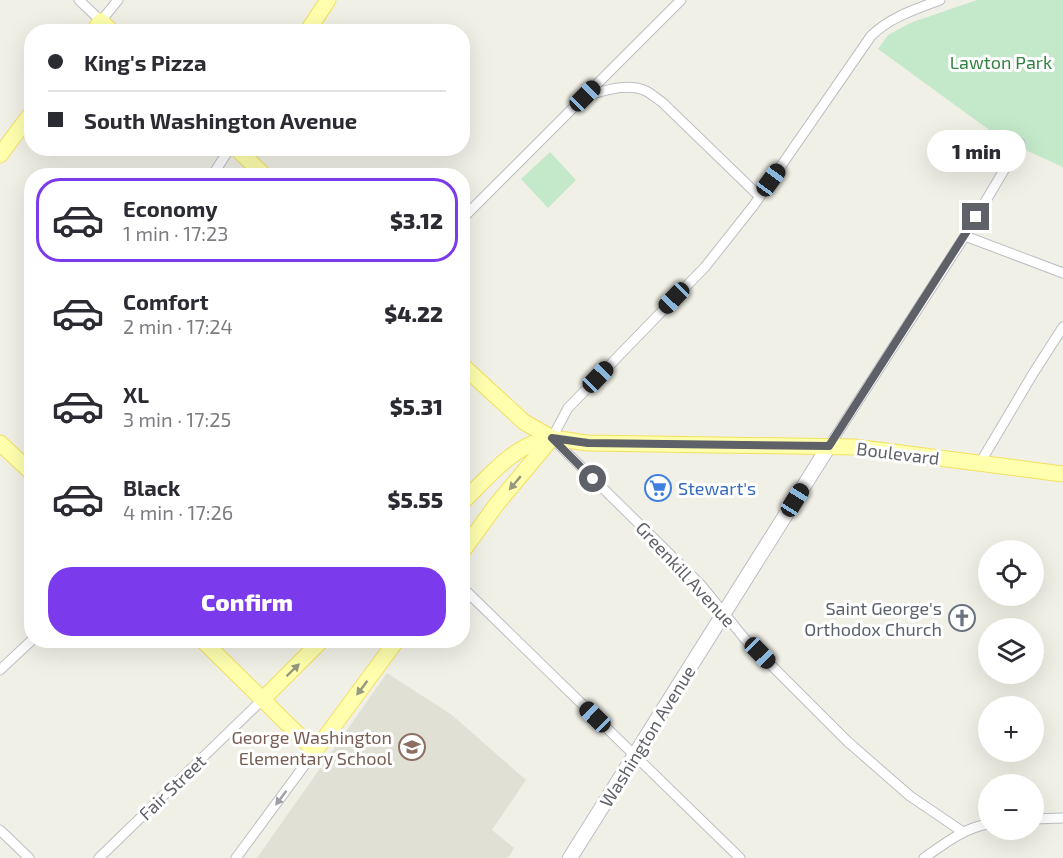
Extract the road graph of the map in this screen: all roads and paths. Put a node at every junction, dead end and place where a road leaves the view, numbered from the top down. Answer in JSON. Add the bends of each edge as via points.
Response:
{"nodes":[{"id":1,"x":79,"y":0,"type":"edge"},
{"id":2,"x":118,"y":0,"type":"edge"},
{"id":3,"x":328,"y":0,"type":"edge"},
{"id":4,"x":681,"y":0,"type":"edge"},
{"id":5,"x":940,"y":0,"type":"edge"},
{"id":6,"x":99,"y":24,"type":"edge"},
{"id":7,"x":104,"y":24,"type":"edge"},
{"id":8,"x":312,"y":24,"type":"edge"},
{"id":9,"x":585,"y":96,"type":"junction"},
{"id":10,"x":24,"y":123,"type":"edge"},
{"id":11,"x":1020,"y":143,"type":"dead end"},
{"id":12,"x":0,"y":155,"type":"edge"},
{"id":13,"x":244,"y":156,"type":"edge"},
{"id":14,"x":257,"y":168,"type":"edge"},
{"id":15,"x":759,"y":196,"type":"junction"},
{"id":16,"x":470,"y":211,"type":"edge"},
{"id":17,"x":965,"y":236,"type":"junction"},
{"id":18,"x":1063,"y":273,"type":"edge"},
{"id":19,"x":1063,"y":327,"type":"edge"},
{"id":20,"x":470,"y":372,"type":"edge"},
{"id":21,"x":552,"y":438,"type":"junction"},
{"id":22,"x":0,"y":444,"type":"edge"},
{"id":23,"x":829,"y":446,"type":"junction"},
{"id":24,"x":980,"y":464,"type":"junction"},
{"id":25,"x":24,"y":466,"type":"edge"},
{"id":26,"x":1063,"y":474,"type":"edge"},
{"id":27,"x":470,"y":495,"type":"edge"},
{"id":28,"x":470,"y":541,"type":"edge"},
{"id":29,"x":470,"y":595,"type":"edge"},
{"id":30,"x":723,"y":614,"type":"junction"},
{"id":31,"x":24,"y":648,"type":"edge"},
{"id":32,"x":210,"y":648,"type":"edge"},
{"id":33,"x":314,"y":648,"type":"edge"},
{"id":34,"x":391,"y":648,"type":"edge"},
{"id":35,"x":0,"y":670,"type":"edge"},
{"id":36,"x":263,"y":699,"type":"junction"},
{"id":37,"x":315,"y":751,"type":"junction"},
{"id":38,"x":634,"y":755,"type":"junction"},
{"id":39,"x":1063,"y":818,"type":"edge"},
{"id":40,"x":1044,"y":819,"type":"edge"},
{"id":41,"x":978,"y":825,"type":"edge"},
{"id":42,"x":0,"y":830,"type":"edge"},
{"id":43,"x":963,"y":832,"type":"junction"},
{"id":44,"x":29,"y":858,"type":"edge"},
{"id":45,"x":99,"y":858,"type":"edge"},
{"id":46,"x":236,"y":858,"type":"edge"},
{"id":47,"x":570,"y":858,"type":"edge"},
{"id":48,"x":740,"y":858,"type":"edge"},
{"id":49,"x":924,"y":858,"type":"edge"}],
"edges":[{"from":1,"to":6,"type":"street"},
{"from":2,"to":7,"type":"street"},
{"from":3,"to":8,"type":"main road"},
{"from":4,"to":9,"type":"street"},
{"from":5,"to":15,"type":"street","via":[[880,27],[871,36]]},
{"from":9,"to":15,"type":"street","via":[[632,87],[646,91]]},
{"from":9,"to":16,"type":"street"},
{"from":10,"to":12,"type":"main road"},
{"from":11,"to":17,"type":"street"},
{"from":13,"to":14,"type":"main road"},
{"from":15,"to":21,"type":"street","via":[[705,267],[568,408]]},
{"from":17,"to":18,"type":"street"},
{"from":17,"to":23,"type":"street"},
{"from":19,"to":24,"type":"street"},
{"from":20,"to":21,"type":"main road","name":"Greenkill Avenue","via":[[524,422]]},
{"from":21,"to":23,"type":"main road","name":"Boulevard","via":[[588,443]]},
{"from":21,"to":27,"type":"main road","via":[[517,451]]},
{"from":21,"to":28,"type":"main road","one_way":true},
{"from":21,"to":30,"type":"street","name":"Greenkill Avenue","via":[[700,585]]},
{"from":22,"to":25,"type":"main road"},
{"from":23,"to":24,"type":"main road","name":"Boulevard"},
{"from":23,"to":30,"type":"main road","name":"Washington Avenue"},
{"from":24,"to":26,"type":"main road","name":"Boulevard"},
{"from":29,"to":38,"type":"street"},
{"from":30,"to":38,"type":"main road","name":"Washington Avenue"},
{"from":30,"to":43,"type":"street","name":"Greenkill Avenue","via":[[847,741],[910,796]]},
{"from":31,"to":35,"type":"street"},
{"from":32,"to":36,"type":"main road"},
{"from":36,"to":33,"type":"main road","name":"Fair Street","one_way":true},
{"from":34,"to":37,"type":"main road","one_way":true},
{"from":36,"to":37,"type":"main road"},
{"from":36,"to":45,"type":"street","name":"Fair Street"},
{"from":37,"to":46,"type":"street","one_way":true},
{"from":38,"to":47,"type":"main road","name":"Washington Avenue"},
{"from":38,"to":48,"type":"street"},
{"from":39,"to":40,"type":"street"},
{"from":41,"to":43,"type":"street"},
{"from":42,"to":44,"type":"street"},
{"from":43,"to":49,"type":"street"}]}
